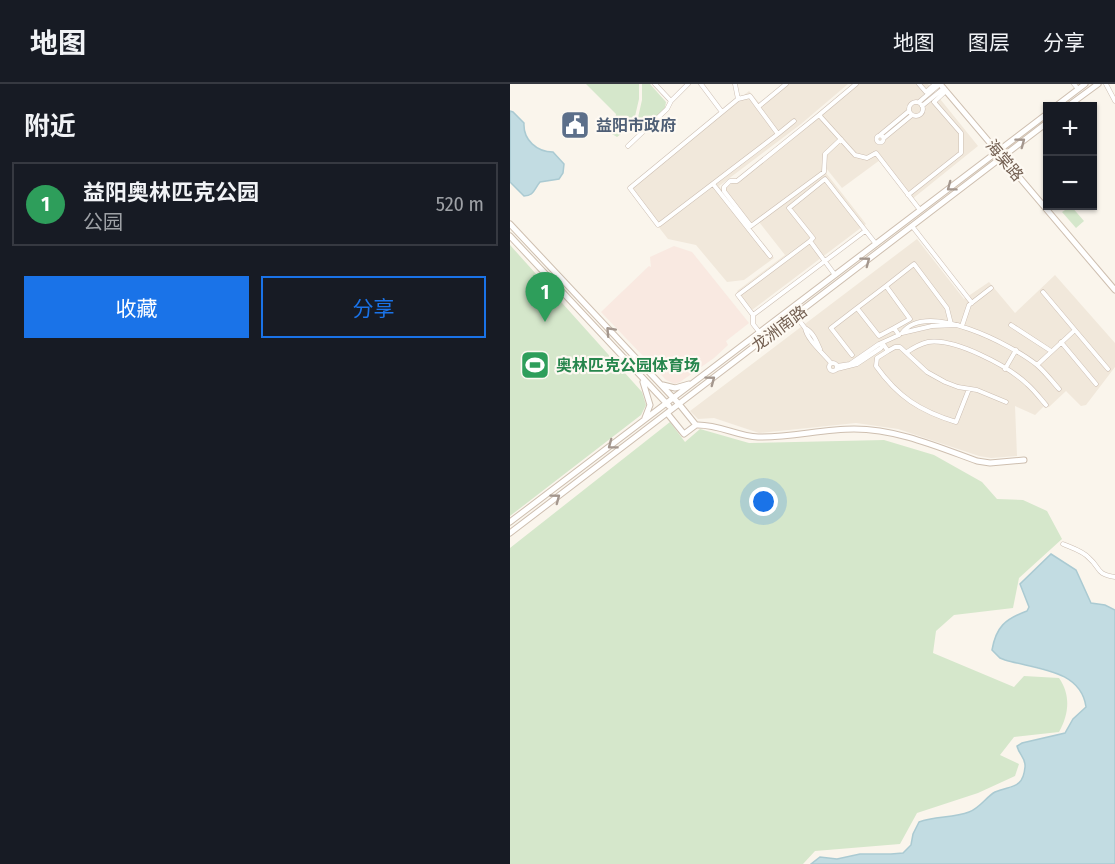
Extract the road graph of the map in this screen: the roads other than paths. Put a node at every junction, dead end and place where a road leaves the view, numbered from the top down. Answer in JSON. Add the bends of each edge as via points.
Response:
{"nodes":[{"id":1,"x":655,"y":84,"type":"edge"},
{"id":2,"x":687,"y":84,"type":"edge"},
{"id":3,"x":701,"y":84,"type":"edge"},
{"id":4,"x":735,"y":84,"type":"edge"},
{"id":5,"x":786,"y":84,"type":"edge"},
{"id":6,"x":856,"y":84,"type":"edge"},
{"id":7,"x":919,"y":84,"type":"edge"},
{"id":8,"x":935,"y":84,"type":"edge"},
{"id":9,"x":1085,"y":84,"type":"edge"},
{"id":10,"x":1098,"y":84,"type":"edge"},
{"id":11,"x":1106,"y":84,"type":"edge"},
{"id":12,"x":943,"y":87,"type":"edge"},
{"id":13,"x":1076,"y":87,"type":"edge"},
{"id":14,"x":930,"y":97,"type":"junction"},
{"id":15,"x":738,"y":99,"type":"junction"},
{"id":16,"x":1115,"y":100,"type":"edge"},
{"id":17,"x":671,"y":101,"type":"junction"},
{"id":18,"x":1060,"y":102,"type":"edge"},
{"id":19,"x":1073,"y":102,"type":"edge"},
{"id":20,"x":921,"y":104,"type":"junction"},
{"id":21,"x":758,"y":107,"type":"junction"},
{"id":22,"x":722,"y":112,"type":"junction"},
{"id":23,"x":910,"y":113,"type":"junction"},
{"id":24,"x":819,"y":115,"type":"junction"},
{"id":25,"x":1043,"y":116,"type":"edge"},
{"id":26,"x":794,"y":121,"type":"dead end"},
{"id":27,"x":1043,"y":125,"type":"edge"},
{"id":28,"x":778,"y":134,"type":"junction"},
{"id":29,"x":840,"y":139,"type":"junction"},
{"id":30,"x":628,"y":146,"type":"dead end"},
{"id":31,"x":997,"y":151,"type":"junction"},
{"id":32,"x":876,"y":153,"type":"junction"},
{"id":33,"x":1002,"y":157,"type":"junction"},
{"id":34,"x":713,"y":184,"type":"junction"},
{"id":35,"x":908,"y":195,"type":"junction"},
{"id":36,"x":920,"y":210,"type":"junction"},
{"id":37,"x":510,"y":224,"type":"edge"},
{"id":38,"x":912,"y":226,"type":"junction"},
{"id":39,"x":865,"y":231,"type":"junction"},
{"id":40,"x":510,"y":237,"type":"edge"},
{"id":41,"x":810,"y":241,"type":"junction"},
{"id":42,"x":876,"y":244,"type":"junction"},
{"id":43,"x":770,"y":256,"type":"dead end"},
{"id":44,"x":825,"y":261,"type":"junction"},
{"id":45,"x":835,"y":275,"type":"junction"},
{"id":46,"x":886,"y":286,"type":"junction"},
{"id":47,"x":991,"y":288,"type":"dead end"},
{"id":48,"x":1115,"y":290,"type":"edge"},
{"id":49,"x":1043,"y":291,"type":"dead end"},
{"id":50,"x":972,"y":303,"type":"junction"},
{"id":51,"x":857,"y":308,"type":"junction"},
{"id":52,"x":753,"y":315,"type":"junction"},
{"id":53,"x":795,"y":315,"type":"junction"},
{"id":54,"x":951,"y":324,"type":"junction"},
{"id":55,"x":1011,"y":325,"type":"dead end"},
{"id":56,"x":960,"y":326,"type":"junction"},
{"id":57,"x":894,"y":328,"type":"junction"},
{"id":58,"x":1075,"y":330,"type":"junction"},
{"id":59,"x":760,"y":333,"type":"junction"},
{"id":60,"x":900,"y":334,"type":"junction"},
{"id":61,"x":1061,"y":342,"type":"junction"},
{"id":62,"x":883,"y":344,"type":"junction"},
{"id":63,"x":1016,"y":350,"type":"junction"},
{"id":64,"x":888,"y":351,"type":"junction"},
{"id":65,"x":1050,"y":351,"type":"junction"},
{"id":66,"x":907,"y":352,"type":"junction"},
{"id":67,"x":852,"y":355,"type":"dead end"},
{"id":68,"x":1037,"y":365,"type":"junction"},
{"id":69,"x":1005,"y":369,"type":"junction"},
{"id":70,"x":1108,"y":369,"type":"dead end"},
{"id":71,"x":642,"y":377,"type":"junction"},
{"id":72,"x":701,"y":378,"type":"junction"},
{"id":73,"x":659,"y":383,"type":"junction"},
{"id":74,"x":1096,"y":384,"type":"dead end"},
{"id":75,"x":969,"y":389,"type":"junction"},
{"id":76,"x":1059,"y":389,"type":"dead end"},
{"id":77,"x":674,"y":399,"type":"junction"},
{"id":78,"x":1006,"y":402,"type":"dead end"},
{"id":79,"x":667,"y":404,"type":"junction"},
{"id":80,"x":679,"y":404,"type":"junction"},
{"id":81,"x":1046,"y":405,"type":"dead end"},
{"id":82,"x":669,"y":411,"type":"junction"},
{"id":83,"x":642,"y":422,"type":"junction"},
{"id":84,"x":696,"y":425,"type":"junction"},
{"id":85,"x":1024,"y":460,"type":"dead end"},
{"id":86,"x":510,"y":522,"type":"edge"},
{"id":87,"x":510,"y":533,"type":"edge"},
{"id":88,"x":1064,"y":544,"type":"dead end"},
{"id":89,"x":1115,"y":577,"type":"edge"}],
"edges":[{"from":1,"to":17,"type":"street"},
{"from":2,"to":17,"type":"street"},
{"from":3,"to":22,"type":"street"},
{"from":4,"to":15,"type":"street"},
{"from":5,"to":21,"type":"street"},
{"from":6,"to":24,"type":"street"},
{"from":7,"to":14,"type":"street"},
{"from":8,"to":14,"type":"street"},
{"from":9,"to":13,"type":"main road"},
{"from":10,"to":19,"type":"main road"},
{"from":11,"to":16,"type":"street"},
{"from":12,"to":14,"type":"street"},
{"from":12,"to":14,"type":"street"},
{"from":12,"to":31,"type":"main road","name":"海棠路"},
{"from":13,"to":18,"type":"main road"},
{"from":14,"to":20,"type":"street"},
{"from":14,"to":35,"type":"street","via":[[961,133],[961,153]]},
{"from":15,"to":21,"type":"street","via":[[750,96]]},
{"from":15,"to":22,"type":"street"},
{"from":17,"to":30,"type":"street"},
{"from":20,"to":23,"type":"street","via":[[920,114]]},
{"from":20,"to":23,"type":"street","via":[[912,103]]},
{"from":21,"to":28,"type":"street"},
{"from":22,"to":34,"type":"street","via":[[630,188],[658,225]]},
{"from":23,"to":32,"type":"street","via":[[876,139]]},
{"from":24,"to":29,"type":"street"},
{"from":24,"to":29,"type":"street","via":[[737,181],[724,187],[751,226],[824,172],[825,154]]},
{"from":25,"to":31,"type":"main road","name":"龙洲南路"},
{"from":26,"to":28,"type":"street"},
{"from":33,"to":27,"type":"main road","name":"龙洲南路","one_way":true},
{"from":28,"to":34,"type":"street"},
{"from":29,"to":32,"type":"street","via":[[861,158]]},
{"from":31,"to":33,"type":"main road","name":"海棠路"},
{"from":31,"to":36,"type":"main road","name":"龙洲南路","one_way":true},
{"from":32,"to":35,"type":"street"},
{"from":33,"to":38,"type":"main road","name":"龙洲南路"},
{"from":33,"to":48,"type":"main road","name":"海棠路"},
{"from":34,"to":43,"type":"street"},
{"from":35,"to":36,"type":"street"},
{"from":36,"to":42,"type":"main road","name":"龙洲南路"},
{"from":73,"to":37,"type":"main road","one_way":true},
{"from":38,"to":50,"type":"street"},
{"from":53,"to":38,"type":"main road","name":"龙洲南路","one_way":true},
{"from":39,"to":41,"type":"street","via":[[825,180],[789,208],[813,238]]},
{"from":39,"to":42,"type":"street"},
{"from":39,"to":44,"type":"street"},
{"from":40,"to":71,"type":"main road"},
{"from":41,"to":44,"type":"street"},
{"from":41,"to":52,"type":"street","via":[[738,295]]},
{"from":42,"to":45,"type":"main road","name":"龙洲南路"},
{"from":44,"to":45,"type":"street"},
{"from":44,"to":52,"type":"street"},
{"from":45,"to":59,"type":"main road","name":"龙洲南路"},
{"from":46,"to":51,"type":"street"},
{"from":46,"to":54,"type":"street","via":[[914,264],[947,308]]},
{"from":46,"to":57,"type":"street","via":[[910,319]]},
{"from":47,"to":50,"type":"street"},
{"from":49,"to":58,"type":"street"},
{"from":50,"to":56,"type":"street"},
{"from":51,"to":57,"type":"street","via":[[879,336]]},
{"from":51,"to":67,"type":"street","via":[[831,328]]},
{"from":52,"to":59,"type":"street","via":[[753,324]]},
{"from":53,"to":62,"type":"street","via":[[815,337],[831,363],[831,370],[857,364]]},
{"from":80,"to":53,"type":"main road","name":"龙洲南路","one_way":true},
{"from":54,"to":56,"type":"street"},
{"from":54,"to":60,"type":"street","via":[[931,321],[906,328]]},
{"from":55,"to":65,"type":"street"},
{"from":56,"to":60,"type":"street","via":[[932,326]]},
{"from":56,"to":63,"type":"street"},
{"from":57,"to":60,"type":"street"},
{"from":58,"to":61,"type":"street"},
{"from":58,"to":70,"type":"street"},
{"from":59,"to":72,"type":"main road","name":"龙洲南路"},
{"from":60,"to":62,"type":"street"},
{"from":61,"to":65,"type":"street"},
{"from":61,"to":74,"type":"street"},
{"from":62,"to":64,"type":"street"},
{"from":63,"to":68,"type":"street"},
{"from":63,"to":69,"type":"street"},
{"from":64,"to":66,"type":"street","via":[[900,347]]},
{"from":64,"to":75,"type":"street","via":[[877,358],[876,366],[884,378],[917,407],[936,416],[956,422]]},
{"from":65,"to":68,"type":"street"},
{"from":66,"to":69,"type":"street","via":[[930,342],[945,343]]},
{"from":66,"to":75,"type":"street","via":[[932,375]]},
{"from":68,"to":76,"type":"street"},
{"from":69,"to":81,"type":"street","via":[[1026,383]]},
{"from":71,"to":79,"type":"main road"},
{"from":71,"to":83,"type":"main road","via":[[650,405]]},
{"from":72,"to":73,"type":"main road","via":[[675,388]]},
{"from":72,"to":77,"type":"main road","name":"龙洲南路"},
{"from":73,"to":77,"type":"main road"},
{"from":75,"to":78,"type":"street"},
{"from":77,"to":79,"type":"main road","name":"龙洲南路"},
{"from":77,"to":80,"type":"main road"},
{"from":79,"to":82,"type":"main road"},
{"from":79,"to":83,"type":"main road","name":"龙洲南路"},
{"from":80,"to":82,"type":"main road","name":"龙洲南路"},
{"from":80,"to":84,"type":"main road"},
{"from":82,"to":84,"type":"main road","via":[[684,434]]},
{"from":87,"to":82,"type":"main road","name":"龙洲南路","one_way":true},
{"from":83,"to":86,"type":"main road","name":"龙洲南路","one_way":true},
{"from":84,"to":85,"type":"main road","via":[[709,424],[755,437],[875,430],[977,461]]},
{"from":88,"to":89,"type":"street","via":[[1090,558],[1098,571]]}]}
